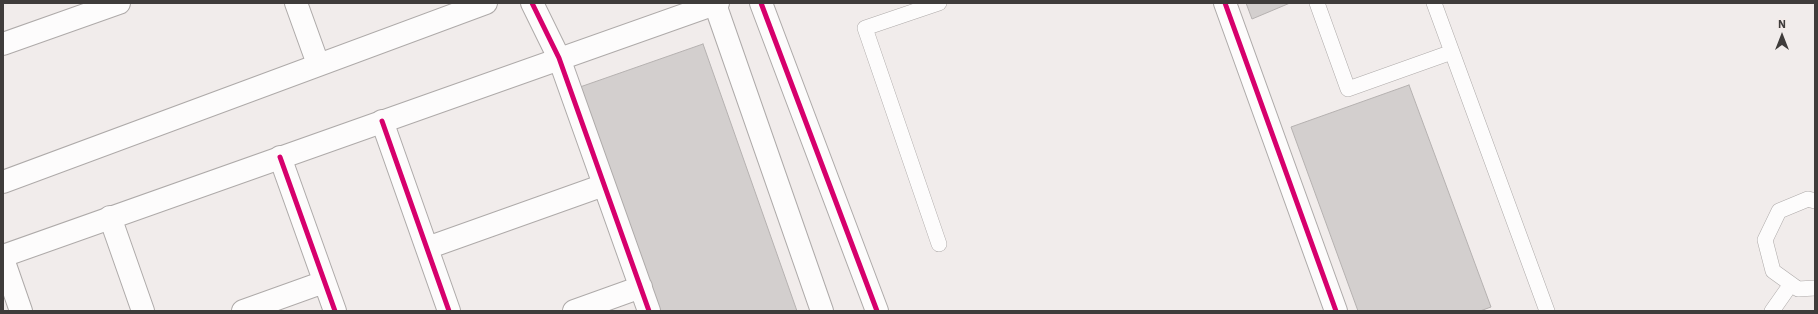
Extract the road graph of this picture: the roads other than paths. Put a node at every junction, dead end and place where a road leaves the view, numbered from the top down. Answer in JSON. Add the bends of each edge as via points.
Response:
{"nodes":[{"id":1,"x":119,"y":3,"type":"edge"},
{"id":2,"x":296,"y":3,"type":"edge"},
{"id":3,"x":486,"y":3,"type":"edge"},
{"id":4,"x":532,"y":3,"type":"edge"},
{"id":5,"x":717,"y":3,"type":"edge"},
{"id":6,"x":761,"y":3,"type":"edge"},
{"id":7,"x":939,"y":3,"type":"edge"},
{"id":8,"x":1225,"y":3,"type":"edge"},
{"id":9,"x":1317,"y":3,"type":"edge"},
{"id":10,"x":1434,"y":3,"type":"edge"},
{"id":11,"x":87,"y":8,"type":"edge"},
{"id":12,"x":3,"y":44,"type":"edge"},
{"id":13,"x":1452,"y":52,"type":"junction"},
{"id":14,"x":559,"y":58,"type":"junction"},
{"id":15,"x":318,"y":64,"type":"junction"},
{"id":16,"x":382,"y":121,"type":"junction"},
{"id":17,"x":280,"y":157,"type":"junction"},
{"id":18,"x":3,"y":182,"type":"edge"},
{"id":19,"x":604,"y":185,"type":"junction"},
{"id":20,"x":1815,"y":201,"type":"edge"},
{"id":21,"x":110,"y":217,"type":"junction"},
{"id":22,"x":939,"y":244,"type":"dead end"},
{"id":23,"x":427,"y":248,"type":"junction"},
{"id":24,"x":3,"y":256,"type":"edge"},
{"id":25,"x":3,"y":259,"type":"edge"},
{"id":26,"x":324,"y":282,"type":"junction"},
{"id":27,"x":1791,"y":284,"type":"junction"},
{"id":28,"x":641,"y":288,"type":"junction"},
{"id":29,"x":1815,"y":288,"type":"edge"},
{"id":30,"x":21,"y":311,"type":"edge"},
{"id":31,"x":143,"y":311,"type":"edge"},
{"id":32,"x":243,"y":311,"type":"edge"},
{"id":33,"x":334,"y":311,"type":"edge"},
{"id":34,"x":449,"y":311,"type":"edge"},
{"id":35,"x":574,"y":311,"type":"edge"},
{"id":36,"x":649,"y":311,"type":"edge"},
{"id":37,"x":822,"y":311,"type":"edge"},
{"id":38,"x":876,"y":311,"type":"edge"},
{"id":39,"x":1336,"y":311,"type":"edge"},
{"id":40,"x":1547,"y":311,"type":"edge"},
{"id":41,"x":1772,"y":311,"type":"edge"}],
"edges":[{"from":1,"to":11,"type":"street"},
{"from":2,"to":15,"type":"street"},
{"from":3,"to":15,"type":"street"},
{"from":4,"to":14,"type":"street"},
{"from":5,"to":14,"type":"street"},
{"from":5,"to":37,"type":"street"},
{"from":6,"to":38,"type":"street"},
{"from":7,"to":22,"type":"lane","via":[[865,28]]},
{"from":8,"to":39,"type":"street"},
{"from":9,"to":13,"type":"lane","via":[[1348,89]]},
{"from":10,"to":13,"type":"lane"},
{"from":11,"to":12,"type":"street"},
{"from":13,"to":40,"type":"lane"},
{"from":14,"to":16,"type":"street"},
{"from":14,"to":19,"type":"street"},
{"from":15,"to":18,"type":"street"},
{"from":16,"to":17,"type":"street"},
{"from":16,"to":23,"type":"street"},
{"from":17,"to":21,"type":"street"},
{"from":17,"to":26,"type":"street"},
{"from":19,"to":23,"type":"street"},
{"from":19,"to":28,"type":"street"},
{"from":20,"to":27,"type":"lane","via":[[1808,199],[1779,211],[1766,240],[1773,270]]},
{"from":21,"to":24,"type":"street"},
{"from":21,"to":31,"type":"street"},
{"from":23,"to":34,"type":"street"},
{"from":25,"to":30,"type":"street"},
{"from":26,"to":32,"type":"street"},
{"from":26,"to":33,"type":"street"},
{"from":27,"to":29,"type":"lane","via":[[1798,289]]},
{"from":27,"to":41,"type":"lane"},
{"from":28,"to":35,"type":"street"},
{"from":28,"to":36,"type":"street"}]}
